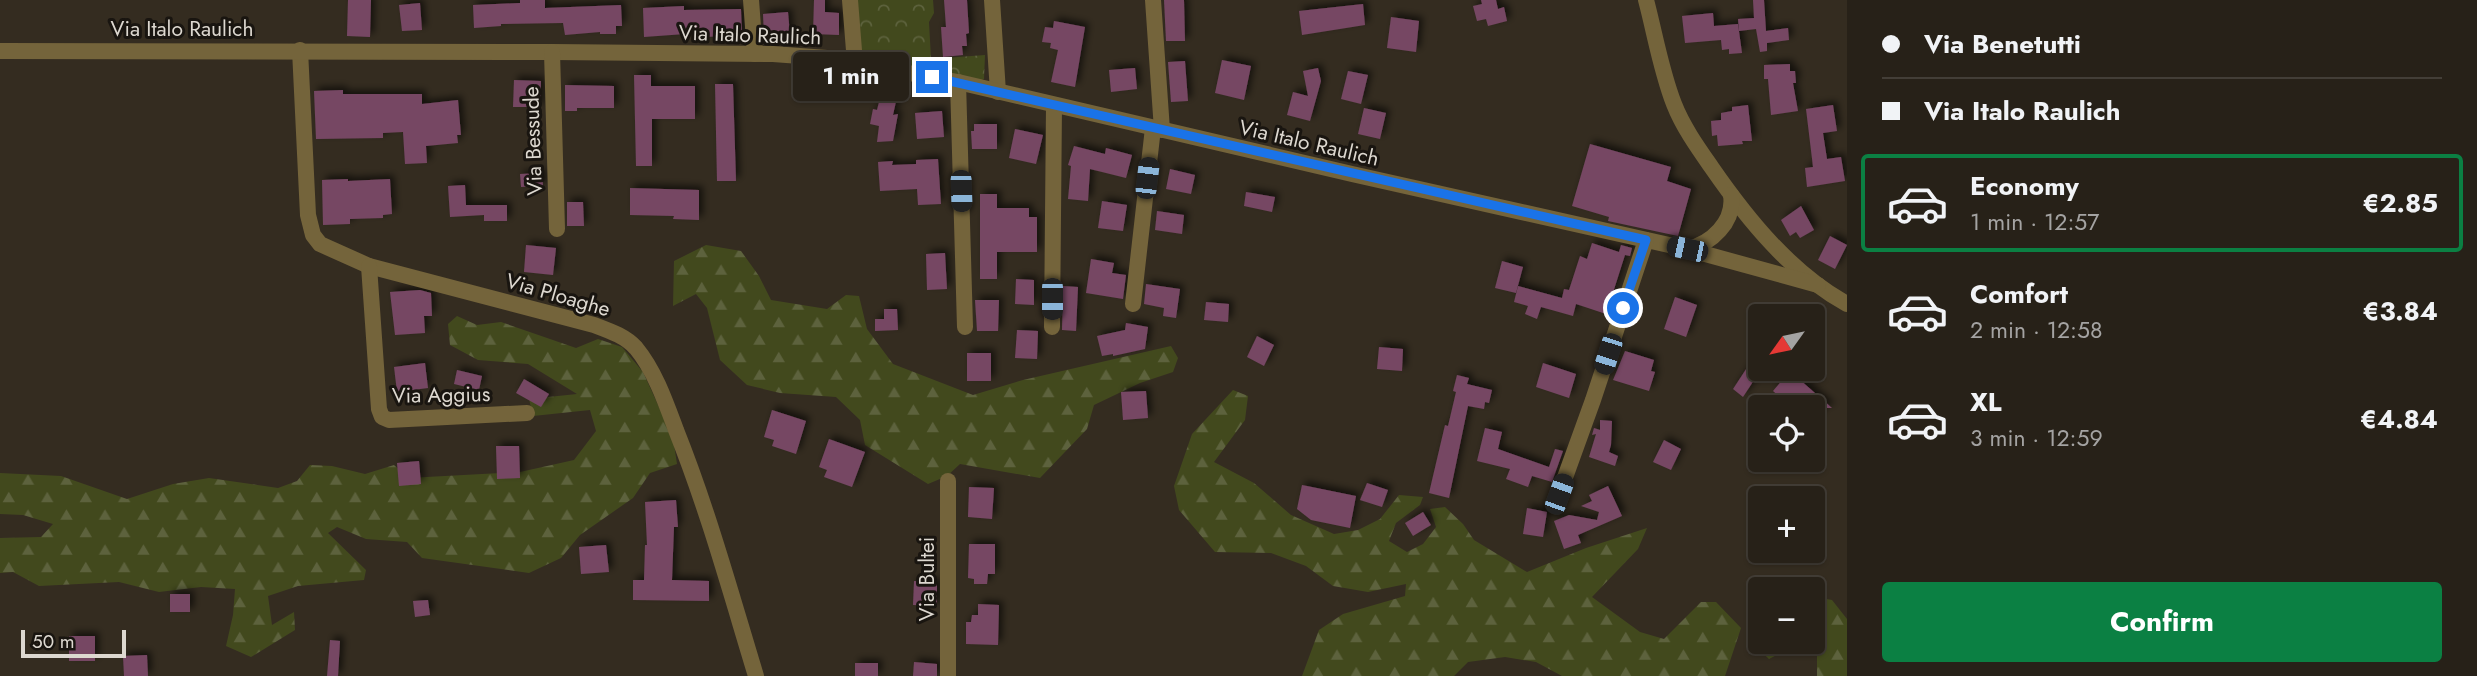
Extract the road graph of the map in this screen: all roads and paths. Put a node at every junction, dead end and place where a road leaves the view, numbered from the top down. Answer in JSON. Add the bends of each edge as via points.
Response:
{"nodes":[{"id":1,"x":751,"y":0,"type":"edge"},
{"id":2,"x":850,"y":0,"type":"edge"},
{"id":3,"x":992,"y":0,"type":"edge"},
{"id":4,"x":1153,"y":0,"type":"edge"},
{"id":5,"x":1646,"y":0,"type":"edge"},
{"id":6,"x":300,"y":50,"type":"junction"},
{"id":7,"x":0,"y":51,"type":"edge"},
{"id":8,"x":552,"y":52,"type":"junction"},
{"id":9,"x":755,"y":54,"type":"junction"},
{"id":10,"x":855,"y":63,"type":"junction"},
{"id":11,"x":958,"y":82,"type":"junction"},
{"id":12,"x":998,"y":92,"type":"junction"},
{"id":13,"x":1054,"y":105,"type":"junction"},
{"id":14,"x":1158,"y":129,"type":"junction"},
{"id":15,"x":1731,"y":195,"type":"junction"},
{"id":16,"x":557,"y":229,"type":"dead end"},
{"id":17,"x":1646,"y":240,"type":"junction"},
{"id":18,"x":1687,"y":249,"type":"junction"},
{"id":19,"x":369,"y":266,"type":"junction"},
{"id":20,"x":1818,"y":285,"type":"junction"},
{"id":21,"x":1133,"y":304,"type":"dead end"},
{"id":22,"x":1847,"y":304,"type":"edge"},
{"id":23,"x":965,"y":327,"type":"dead end"},
{"id":24,"x":1052,"y":327,"type":"dead end"},
{"id":25,"x":527,"y":413,"type":"dead end"},
{"id":26,"x":948,"y":481,"type":"dead end"},
{"id":27,"x":1559,"y":494,"type":"dead end"},
{"id":28,"x":756,"y":676,"type":"edge"},
{"id":29,"x":948,"y":676,"type":"edge"}],
"edges":[{"from":1,"to":9,"type":"street"},
{"from":2,"to":10,"type":"street"},
{"from":3,"to":12,"type":"street"},
{"from":4,"to":14,"type":"street"},
{"from":5,"to":15,"type":"street","via":[[1674,104]]},
{"from":6,"to":7,"type":"street","name":"Via Italo Raulich"},
{"from":6,"to":8,"type":"street","name":"Via Italo Raulich"},
{"from":6,"to":19,"type":"street","name":"Via Ploaghe","via":[[311,230],[320,244]]},
{"from":8,"to":9,"type":"street","name":"Via Italo Raulich"},
{"from":8,"to":16,"type":"street","name":"Via Bessude"},
{"from":9,"to":10,"type":"street","name":"Via Italo Raulich"},
{"from":10,"to":11,"type":"street","name":"Via Italo Raulich"},
{"from":11,"to":12,"type":"street","name":"Via Italo Raulich"},
{"from":11,"to":23,"type":"street"},
{"from":12,"to":13,"type":"street","name":"Via Italo Raulich"},
{"from":13,"to":14,"type":"street","name":"Via Italo Raulich"},
{"from":13,"to":24,"type":"street"},
{"from":14,"to":17,"type":"street","name":"Via Italo Raulich"},
{"from":14,"to":21,"type":"street"},
{"from":15,"to":18,"type":"street","via":[[1720,230],[1705,243]]},
{"from":15,"to":20,"type":"street","via":[[1780,251]]},
{"from":17,"to":18,"type":"street","name":"Via Italo Raulich"},
{"from":17,"to":27,"type":"street"},
{"from":18,"to":20,"type":"street","name":"Via Italo Raulich"},
{"from":19,"to":25,"type":"street","name":"Via Aggius","via":[[382,417]]},
{"from":19,"to":28,"type":"street","name":"Via Ploaghe","via":[[594,325],[633,345],[653,377],[681,442]]},
{"from":20,"to":22,"type":"street"},
{"from":26,"to":29,"type":"street","name":"Via Bultei"}]}
